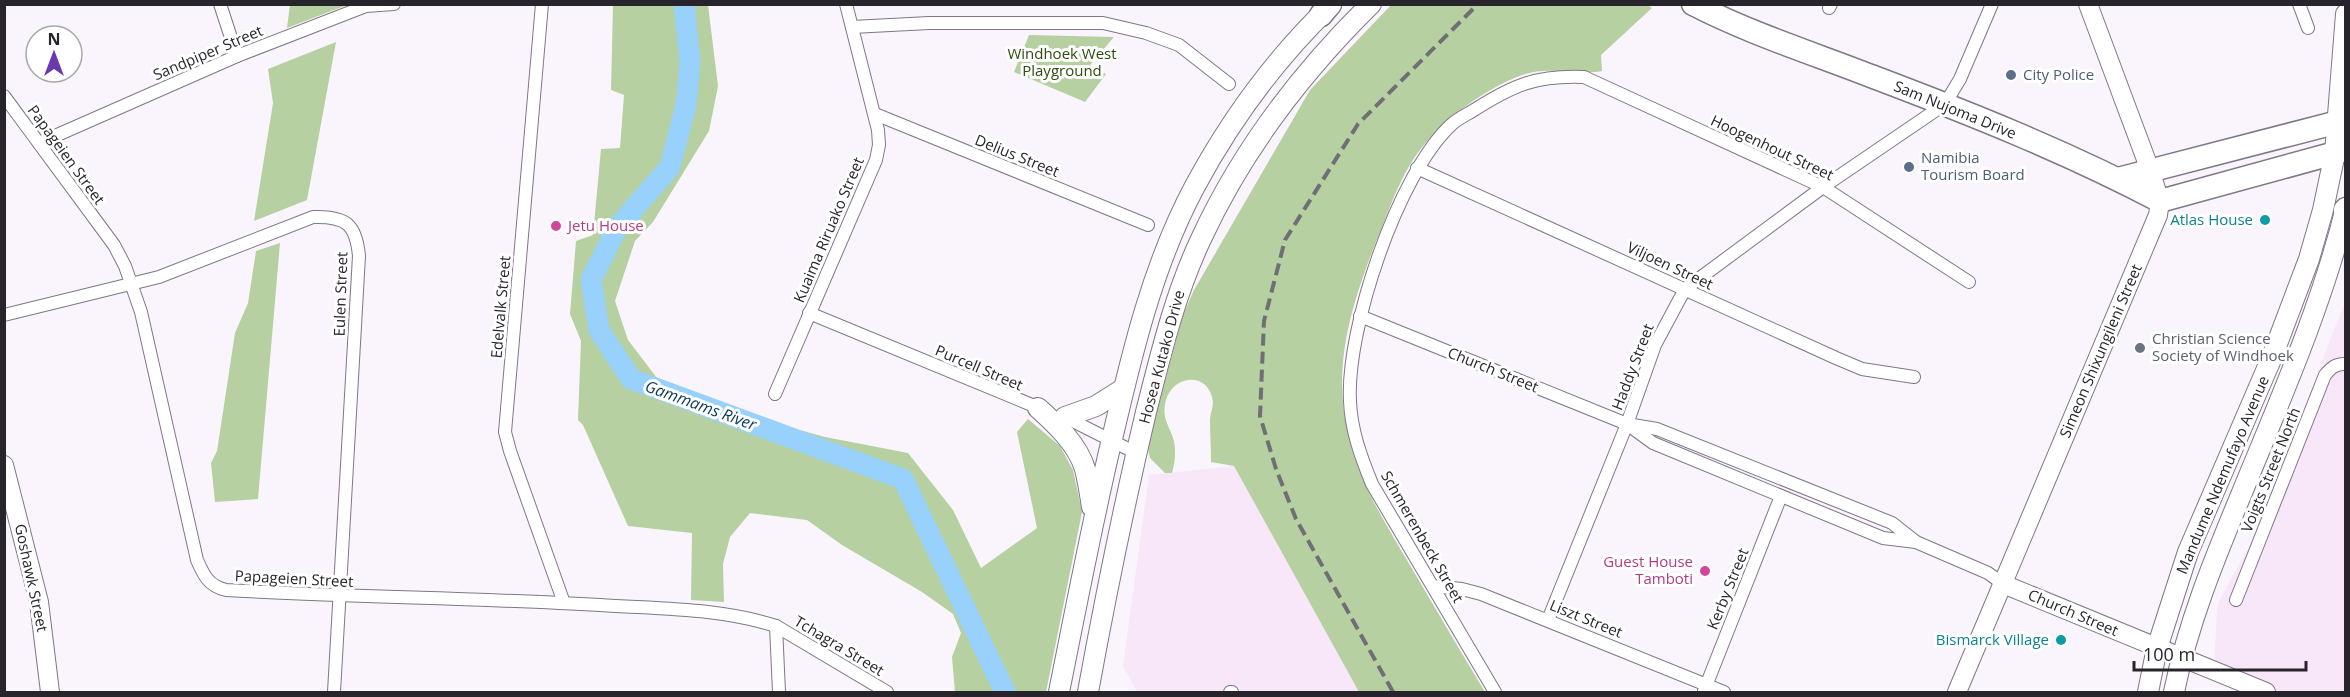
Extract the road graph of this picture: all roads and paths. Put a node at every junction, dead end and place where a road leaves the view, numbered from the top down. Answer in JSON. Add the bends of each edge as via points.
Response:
{"nodes":[{"id":1,"x":220,"y":4,"type":"edge"},
{"id":2,"x":394,"y":4,"type":"edge"},
{"id":3,"x":542,"y":4,"type":"edge"},
{"id":4,"x":846,"y":4,"type":"edge"},
{"id":5,"x":1371,"y":4,"type":"edge"},
{"id":6,"x":1693,"y":4,"type":"edge"},
{"id":7,"x":1727,"y":4,"type":"edge"},
{"id":8,"x":1992,"y":4,"type":"edge"},
{"id":9,"x":2088,"y":4,"type":"edge"},
{"id":10,"x":2299,"y":4,"type":"edge"},
{"id":11,"x":366,"y":5,"type":"edge"},
{"id":12,"x":1328,"y":8,"type":"edge"},
{"id":13,"x":2346,"y":14,"type":"edge"},
{"id":14,"x":852,"y":27,"type":"junction"},
{"id":15,"x":2308,"y":28,"type":"dead end"},
{"id":16,"x":1791,"y":45,"type":"junction"},
{"id":17,"x":237,"y":56,"type":"junction"},
{"id":18,"x":1584,"y":77,"type":"joint"},
{"id":19,"x":1229,"y":84,"type":"dead end"},
{"id":20,"x":4,"y":96,"type":"edge"},
{"id":21,"x":1945,"y":104,"type":"junction"},
{"id":22,"x":875,"y":114,"type":"junction"},
{"id":23,"x":2342,"y":121,"type":"edge"},
{"id":24,"x":39,"y":143,"type":"junction"},
{"id":25,"x":2341,"y":151,"type":"edge"},
{"id":26,"x":1417,"y":168,"type":"junction"},
{"id":27,"x":2150,"y":170,"type":"junction"},
{"id":28,"x":2118,"y":179,"type":"junction"},
{"id":29,"x":1823,"y":187,"type":"junction"},
{"id":30,"x":2160,"y":201,"type":"junction"},
{"id":31,"x":2345,"y":209,"type":"edge"},
{"id":32,"x":1148,"y":225,"type":"dead end"},
{"id":33,"x":1969,"y":282,"type":"dead end"},
{"id":34,"x":132,"y":284,"type":"junction"},
{"id":35,"x":1685,"y":289,"type":"junction"},
{"id":36,"x":809,"y":313,"type":"junction"},
{"id":37,"x":4,"y":315,"type":"edge"},
{"id":38,"x":1359,"y":316,"type":"junction"},
{"id":39,"x":2346,"y":364,"type":"edge"},
{"id":40,"x":1914,"y":377,"type":"dead end"},
{"id":41,"x":1123,"y":389,"type":"junction"},
{"id":42,"x":775,"y":394,"type":"dead end"},
{"id":43,"x":1038,"y":408,"type":"junction"},
{"id":44,"x":1065,"y":417,"type":"junction"},
{"id":45,"x":1627,"y":424,"type":"junction"},
{"id":46,"x":1112,"y":439,"type":"junction"},
{"id":47,"x":1136,"y":453,"type":"junction"},
{"id":48,"x":4,"y":465,"type":"edge"},
{"id":49,"x":1781,"y":496,"type":"junction"},
{"id":50,"x":1094,"y":516,"type":"junction"},
{"id":51,"x":1916,"y":542,"type":"junction"},
{"id":52,"x":2003,"y":584,"type":"junction"},
{"id":53,"x":1433,"y":586,"type":"junction"},
{"id":54,"x":338,"y":596,"type":"junction"},
{"id":55,"x":2236,"y":600,"type":"dead end"},
{"id":56,"x":564,"y":603,"type":"junction"},
{"id":57,"x":1548,"y":620,"type":"junction"},
{"id":58,"x":776,"y":626,"type":"junction"},
{"id":59,"x":2157,"y":648,"type":"junction"},
{"id":60,"x":2181,"y":657,"type":"junction"},
{"id":61,"x":1705,"y":689,"type":"edge"},
{"id":62,"x":50,"y":693,"type":"edge"},
{"id":63,"x":334,"y":693,"type":"edge"},
{"id":64,"x":779,"y":693,"type":"edge"},
{"id":65,"x":887,"y":693,"type":"edge"},
{"id":66,"x":1059,"y":693,"type":"edge"},
{"id":67,"x":1088,"y":693,"type":"edge"},
{"id":68,"x":1495,"y":693,"type":"edge"},
{"id":69,"x":1724,"y":693,"type":"edge"},
{"id":70,"x":1957,"y":693,"type":"edge"},
{"id":71,"x":2148,"y":693,"type":"edge"},
{"id":72,"x":2174,"y":693,"type":"edge"},
{"id":73,"x":2266,"y":693,"type":"edge"}],
"edges":[{"from":1,"to":17,"type":"street"},
{"from":2,"to":11,"type":"street","name":"Sandpiper Street"},
{"from":3,"to":56,"type":"street","name":"Edelvalk Street","via":[[505,432]]},
{"from":4,"to":14,"type":"street","name":"Kuaima Riruako Street"},
{"from":5,"to":47,"type":"main road","name":"Hosea Kutako Drive","via":[[1279,107],[1219,202],[1200,240],[1167,328]]},
{"from":6,"to":16,"type":"highway","name":"Sam Nujoma Drive"},
{"from":7,"to":16,"type":"highway","name":"Sam Nujoma Drive"},
{"from":8,"to":21,"type":"street"},
{"from":9,"to":27,"type":"street"},
{"from":10,"to":15,"type":"street"},
{"from":11,"to":17,"type":"street","name":"Sandpiper Street"},
{"from":12,"to":41,"type":"main road","name":"Hosea Kutako Drive","via":[[1263,81],[1225,134],[1194,188],[1149,294]]},
{"from":13,"to":23,"type":"main road","name":"Mandume Ndemufayo Avenue"},
{"from":14,"to":19,"type":"street","via":[[929,22],[1103,22],[1179,45]]},
{"from":14,"to":22,"type":"street","name":"Kuaima Riruako Street"},
{"from":16,"to":21,"type":"highway","name":"Sam Nujoma Drive"},
{"from":17,"to":24,"type":"street","name":"Sandpiper Street"},
{"from":18,"to":26,"type":"street","name":"Schmerenbeck Street","via":[[1536,79],[1500,93],[1451,125]]},
{"from":18,"to":29,"type":"street","name":"Hoogenhout Street"},
{"from":20,"to":24,"type":"street","name":"Papageien Street"},
{"from":21,"to":28,"type":"highway","name":"Sam Nujoma Drive"},
{"from":21,"to":29,"type":"street","name":"Haddy Street"},
{"from":22,"to":32,"type":"street","name":"Delius Street"},
{"from":22,"to":36,"type":"street","name":"Kuaima Riruako Street","via":[[879,145],[876,160]]},
{"from":23,"to":25,"type":"main road","name":"Mandume Ndemufayo Avenue"},
{"from":23,"to":27,"type":"highway"},
{"from":24,"to":34,"type":"street","name":"Papageien Street","via":[[118,251]]},
{"from":25,"to":30,"type":"highway"},
{"from":25,"to":59,"type":"main road","name":"Mandume Ndemufayo Avenue","via":[[2309,259],[2188,552]]},
{"from":26,"to":35,"type":"street","name":"Viljoen Street"},
{"from":26,"to":38,"type":"street","name":"Schmerenbeck Street"},
{"from":27,"to":28,"type":"highway"},
{"from":27,"to":30,"type":"street"},
{"from":28,"to":30,"type":"highway","name":"Sam Nujoma Drive"},
{"from":29,"to":33,"type":"street","name":"Hoogenhout Street"},
{"from":29,"to":35,"type":"street","name":"Haddy Street"},
{"from":30,"to":52,"type":"street","name":"Simeon Shixungileni Street","via":[[2153,228]]},
{"from":31,"to":60,"type":"main road","name":"Mandume Ndemufayo Avenue","via":[[2307,334],[2201,593]]},
{"from":34,"to":37,"type":"street","name":"Eulen Street"},
{"from":34,"to":54,"type":"street","name":"Papageien Street","via":[[204,577],[226,591]]},
{"from":34,"to":54,"type":"street","name":"Eulen Street","via":[[313,217],[328,216],[350,225],[358,240],[359,256]]},
{"from":35,"to":40,"type":"street","name":"Viljoen Street","via":[[1862,369]]},
{"from":35,"to":45,"type":"street","name":"Haddy Street","via":[[1655,345]]},
{"from":36,"to":42,"type":"street","name":"Kuaima Riruako Street"},
{"from":36,"to":43,"type":"street","name":"Purcell Street"},
{"from":38,"to":45,"type":"street","name":"Church Street"},
{"from":38,"to":53,"type":"street","name":"Schmerenbeck Street","via":[[1350,400],[1359,453],[1387,511]]},
{"from":39,"to":55,"type":"street","name":"Voigts Street North","via":[[2331,368],[2325,375]]},
{"from":41,"to":44,"type":"main road","via":[[1095,406]]},
{"from":41,"to":46,"type":"main road","name":"Hosea Kutako Drive"},
{"from":43,"to":44,"type":"street","name":"Purcell Street"},
{"from":43,"to":50,"type":"main road","via":[[1061,431],[1084,467]]},
{"from":44,"to":46,"type":"street","name":"Purcell Street"},
{"from":45,"to":49,"type":"street","name":"Church Street","via":[[1653,442]]},
{"from":45,"to":51,"type":"street","name":"Church Street","via":[[1658,429],[1892,523]]},
{"from":45,"to":57,"type":"street","name":"Haddy Street"},
{"from":46,"to":47,"type":"street","name":"Purcell Street"},
{"from":46,"to":50,"type":"main road","name":"Hosea Kutako Drive"},
{"from":47,"to":67,"type":"main road","name":"Hosea Kutako Drive"},
{"from":48,"to":62,"type":"street","name":"Goshawk Street","via":[[39,602]]},
{"from":49,"to":51,"type":"street","name":"Church Street","via":[[1883,538]]},
{"from":49,"to":61,"type":"street","name":"Kerby Street"},
{"from":50,"to":66,"type":"main road","name":"Hosea Kutako Drive"},
{"from":51,"to":52,"type":"street","name":"Church Street","via":[[1988,573]]},
{"from":52,"to":59,"type":"street","name":"Church Street"},
{"from":52,"to":70,"type":"street","name":"Simeon Shixungileni Street"},
{"from":53,"to":57,"type":"street","name":"Liszt Street","via":[[1482,594]]},
{"from":53,"to":68,"type":"street","name":"Schmerenbeck Street"},
{"from":54,"to":56,"type":"street","name":"Papageien Street"},
{"from":54,"to":63,"type":"street","name":"Eulen Street"},
{"from":56,"to":58,"type":"street","name":"Papageien Street","via":[[704,612]]},
{"from":57,"to":61,"type":"street","name":"Liszt Street"},
{"from":58,"to":64,"type":"street"},
{"from":58,"to":65,"type":"street","name":"Tchagra Street"},
{"from":59,"to":60,"type":"street","name":"Church Street"},
{"from":59,"to":71,"type":"main road","name":"Mandume Ndemufayo Avenue"},
{"from":60,"to":72,"type":"main road","name":"Mandume Ndemufayo Avenue"},
{"from":60,"to":73,"type":"street","name":"Church Street"},
{"from":61,"to":69,"type":"street","name":"Liszt Street"}]}
